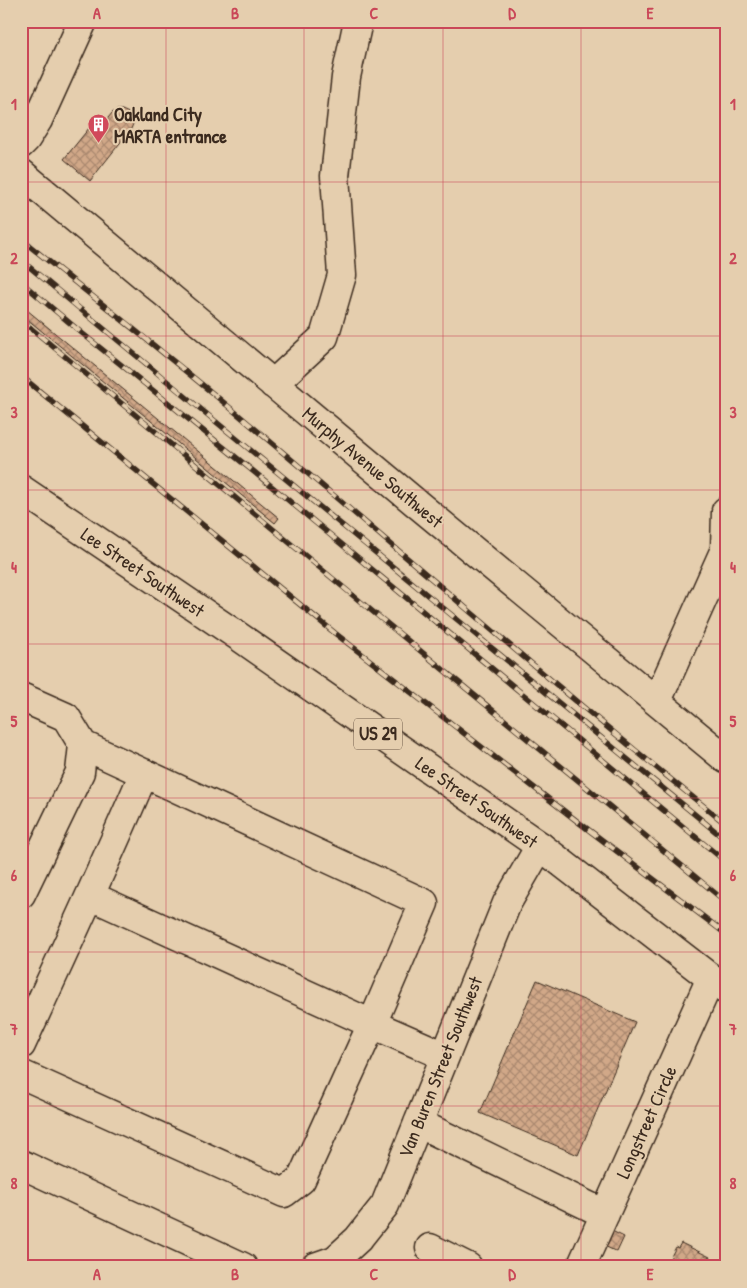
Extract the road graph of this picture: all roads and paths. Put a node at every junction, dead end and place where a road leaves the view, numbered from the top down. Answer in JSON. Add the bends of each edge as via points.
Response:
{"nodes":[{"id":1,"x":83,"y":21,"type":"edge"},
{"id":2,"x":358,"y":21,"type":"edge"},
{"id":3,"x":21,"y":144,"type":"edge"},
{"id":4,"x":21,"y":173,"type":"edge"},
{"id":5,"x":274,"y":384,"type":"junction"},
{"id":6,"x":21,"y":490,"type":"edge"},
{"id":7,"x":726,"y":511,"type":"edge"},
{"id":8,"x":725,"y":548,"type":"edge"},
{"id":9,"x":21,"y":697,"type":"edge"},
{"id":10,"x":657,"y":701,"type":"junction"},
{"id":11,"x":83,"y":745,"type":"junction"},
{"id":12,"x":726,"y":759,"type":"edge"},
{"id":13,"x":144,"y":773,"type":"junction"},
{"id":14,"x":540,"y":846,"type":"junction"},
{"id":15,"x":21,"y":894,"type":"edge"},
{"id":16,"x":91,"y":896,"type":"junction"},
{"id":17,"x":718,"y":984,"type":"edge"},
{"id":18,"x":372,"y":1024,"type":"junction"},
{"id":19,"x":21,"y":1045,"type":"edge"},
{"id":20,"x":445,"y":1056,"type":"junction"},
{"id":21,"x":21,"y":1074,"type":"edge"},
{"id":22,"x":418,"y":1123,"type":"junction"},
{"id":23,"x":21,"y":1164,"type":"edge"},
{"id":24,"x":604,"y":1214,"type":"junction"},
{"id":25,"x":430,"y":1248,"type":"dead end"},
{"id":26,"x":243,"y":1267,"type":"edge"},
{"id":27,"x":315,"y":1267,"type":"edge"},
{"id":28,"x":468,"y":1267,"type":"edge"},
{"id":29,"x":581,"y":1267,"type":"edge"}],
"edges":[{"from":1,"to":3,"type":"street","via":[[38,120]]},
{"from":2,"to":5,"type":"street","via":[[346,77],[336,176],[342,276],[324,337]]},
{"from":4,"to":5,"type":"street","name":"Murphy Avenue Southwest"},
{"from":5,"to":10,"type":"street","name":"Murphy Avenue Southwest"},
{"from":6,"to":14,"type":"street","name":"Lee Street Southwest","number":"US 29"},
{"from":7,"to":8,"type":"street"},
{"from":8,"to":10,"type":"street"},
{"from":9,"to":11,"type":"street","via":[[66,717]]},
{"from":10,"to":12,"type":"street","name":"Murphy Avenue Southwest"},
{"from":11,"to":13,"type":"street"},
{"from":11,"to":15,"type":"street","via":[[80,772]]},
{"from":13,"to":16,"type":"street"},
{"from":13,"to":18,"type":"street","via":[[424,903]]},
{"from":14,"to":17,"type":"street","name":"Lee Street Southwest","number":"US 29"},
{"from":14,"to":20,"type":"street","name":"Van Buren Street Southwest","via":[[507,903]]},
{"from":16,"to":18,"type":"street"},
{"from":16,"to":19,"type":"street"},
{"from":17,"to":24,"type":"street","name":"Longstreet Circle"},
{"from":18,"to":20,"type":"street"},
{"from":18,"to":21,"type":"street","via":[[302,1180],[284,1193]]},
{"from":20,"to":22,"type":"street","name":"Van Buren Street Southwest"},
{"from":22,"to":24,"type":"street"},
{"from":22,"to":27,"type":"street","name":"Van Buren Street Southwest","via":[[385,1204],[358,1239],[335,1260]]},
{"from":23,"to":26,"type":"street"},
{"from":24,"to":29,"type":"street","name":"Longstreet Circle"},
{"from":25,"to":28,"type":"street"}]}
